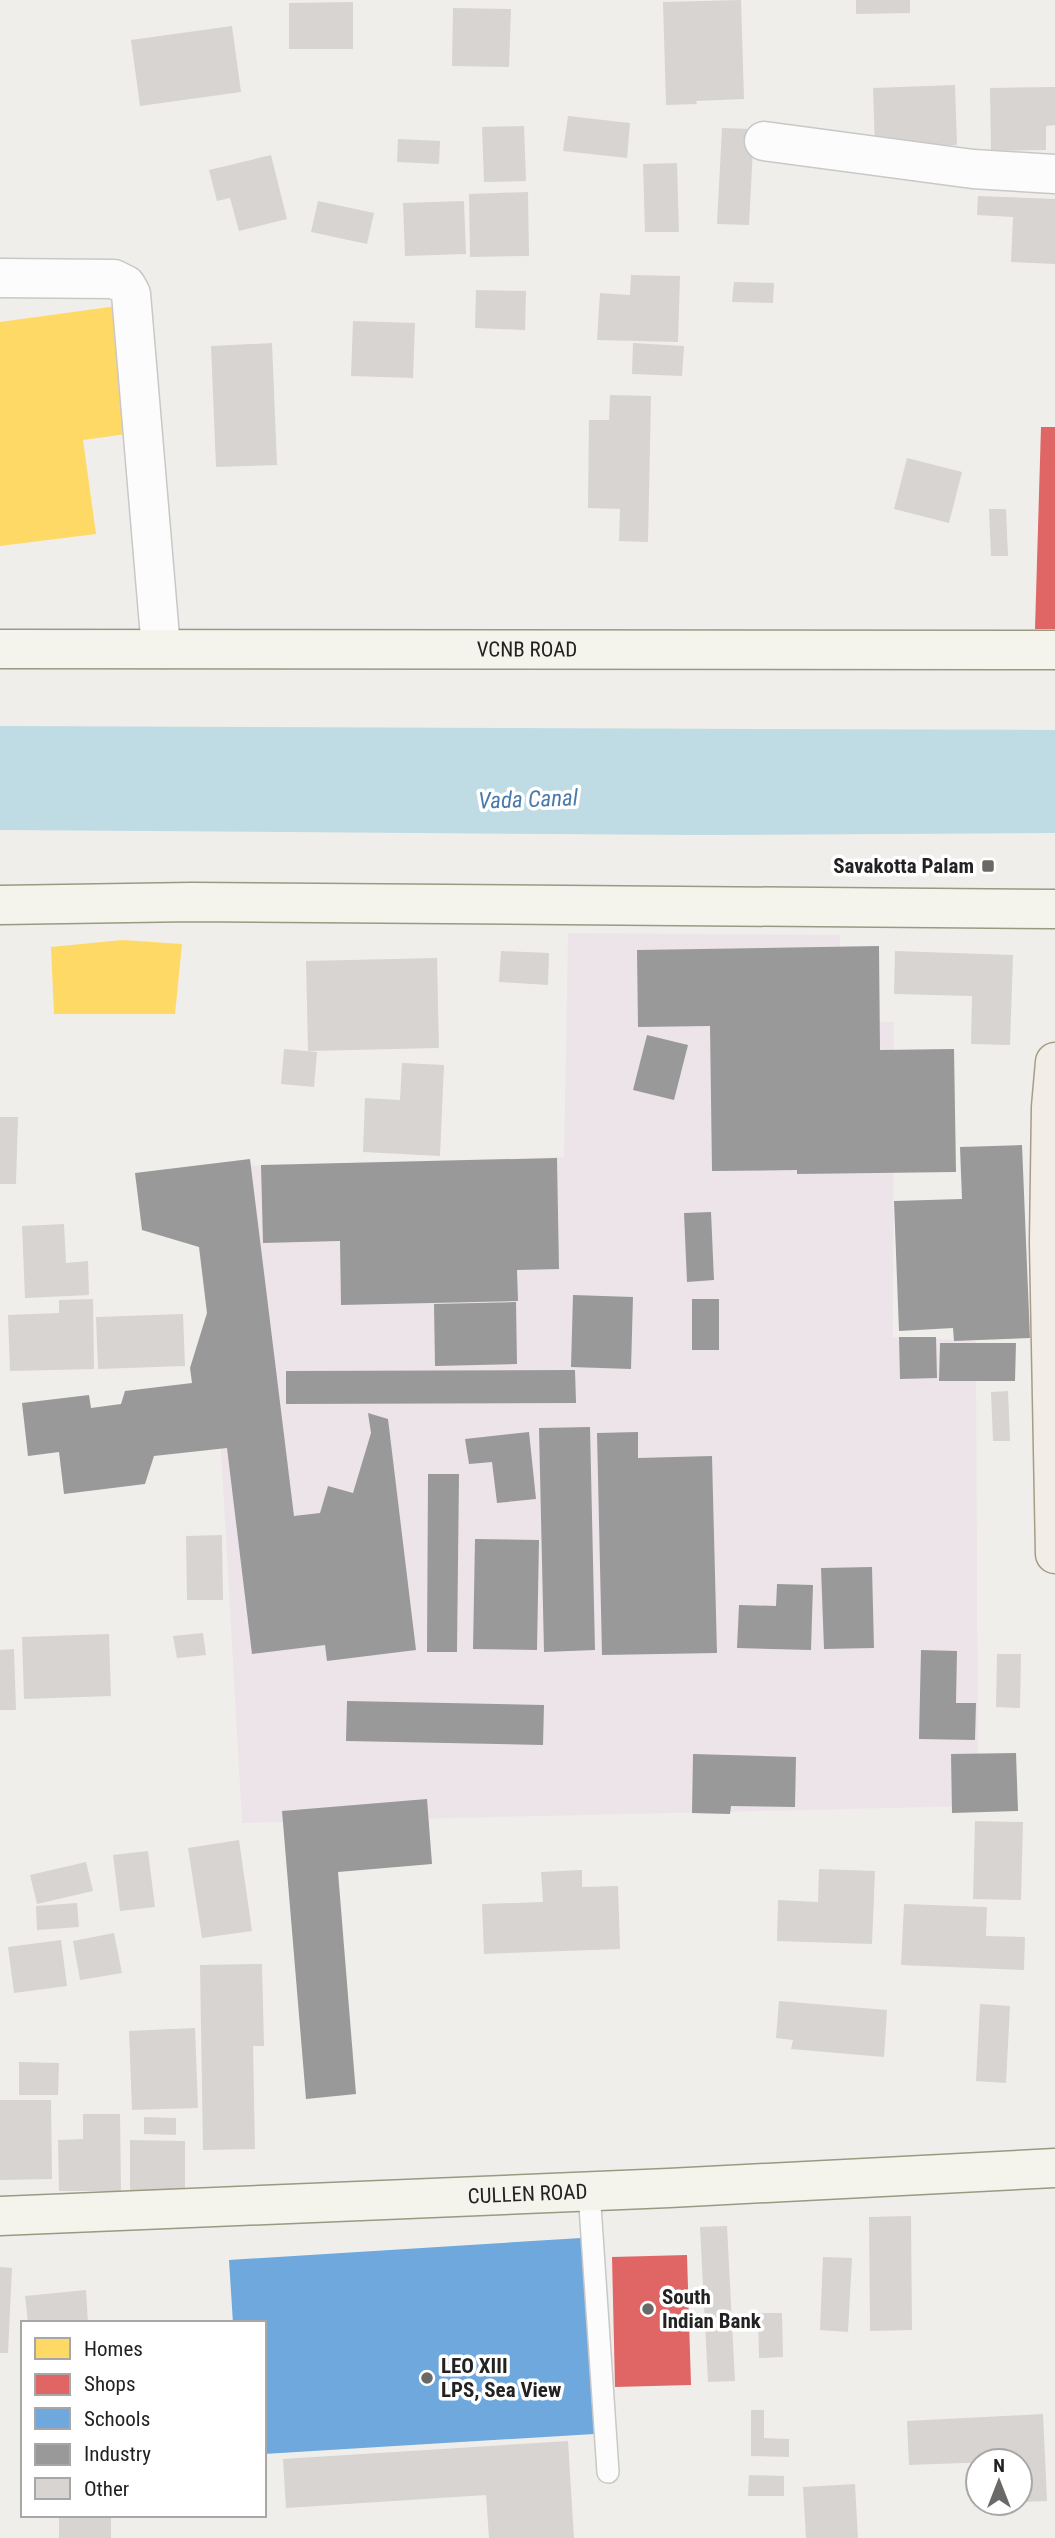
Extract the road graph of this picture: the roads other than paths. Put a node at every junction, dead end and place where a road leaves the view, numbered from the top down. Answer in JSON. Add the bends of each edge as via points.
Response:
{"nodes":[{"id":1,"x":764,"y":141,"type":"dead end"},
{"id":2,"x":1055,"y":174,"type":"edge"},
{"id":3,"x":0,"y":278,"type":"edge"},
{"id":4,"x":0,"y":649,"type":"edge"},
{"id":5,"x":162,"y":649,"type":"junction"},
{"id":6,"x":1055,"y":650,"type":"edge"},
{"id":7,"x":0,"y":905,"type":"edge"},
{"id":8,"x":1055,"y":909,"type":"edge"},
{"id":9,"x":1055,"y":1062,"type":"edge"},
{"id":10,"x":1053,"y":1102,"type":"edge"},
{"id":11,"x":1055,"y":1554,"type":"edge"},
{"id":12,"x":1055,"y":2168,"type":"edge"},
{"id":13,"x":589,"y":2191,"type":"junction"},
{"id":14,"x":0,"y":2216,"type":"edge"},
{"id":15,"x":608,"y":2472,"type":"dead end"}],
"edges":[{"from":1,"to":2,"type":"street","via":[[972,169]]},
{"from":3,"to":5,"type":"street","via":[[114,279],[131,294]]},
{"from":4,"to":5,"type":"main road","name":"VCNB ROAD"},
{"from":5,"to":6,"type":"main road","name":"VCNB ROAD"},
{"from":7,"to":8,"type":"main road","via":[[205,902]]},
{"from":9,"to":10,"type":"main road"},
{"from":10,"to":11,"type":"main road","via":[[1049,1242]]},
{"from":12,"to":13,"type":"main road","name":"CULLEN ROAD"},
{"from":13,"to":14,"type":"main road","name":"CULLEN ROAD"},
{"from":13,"to":15,"type":"lane"}]}
